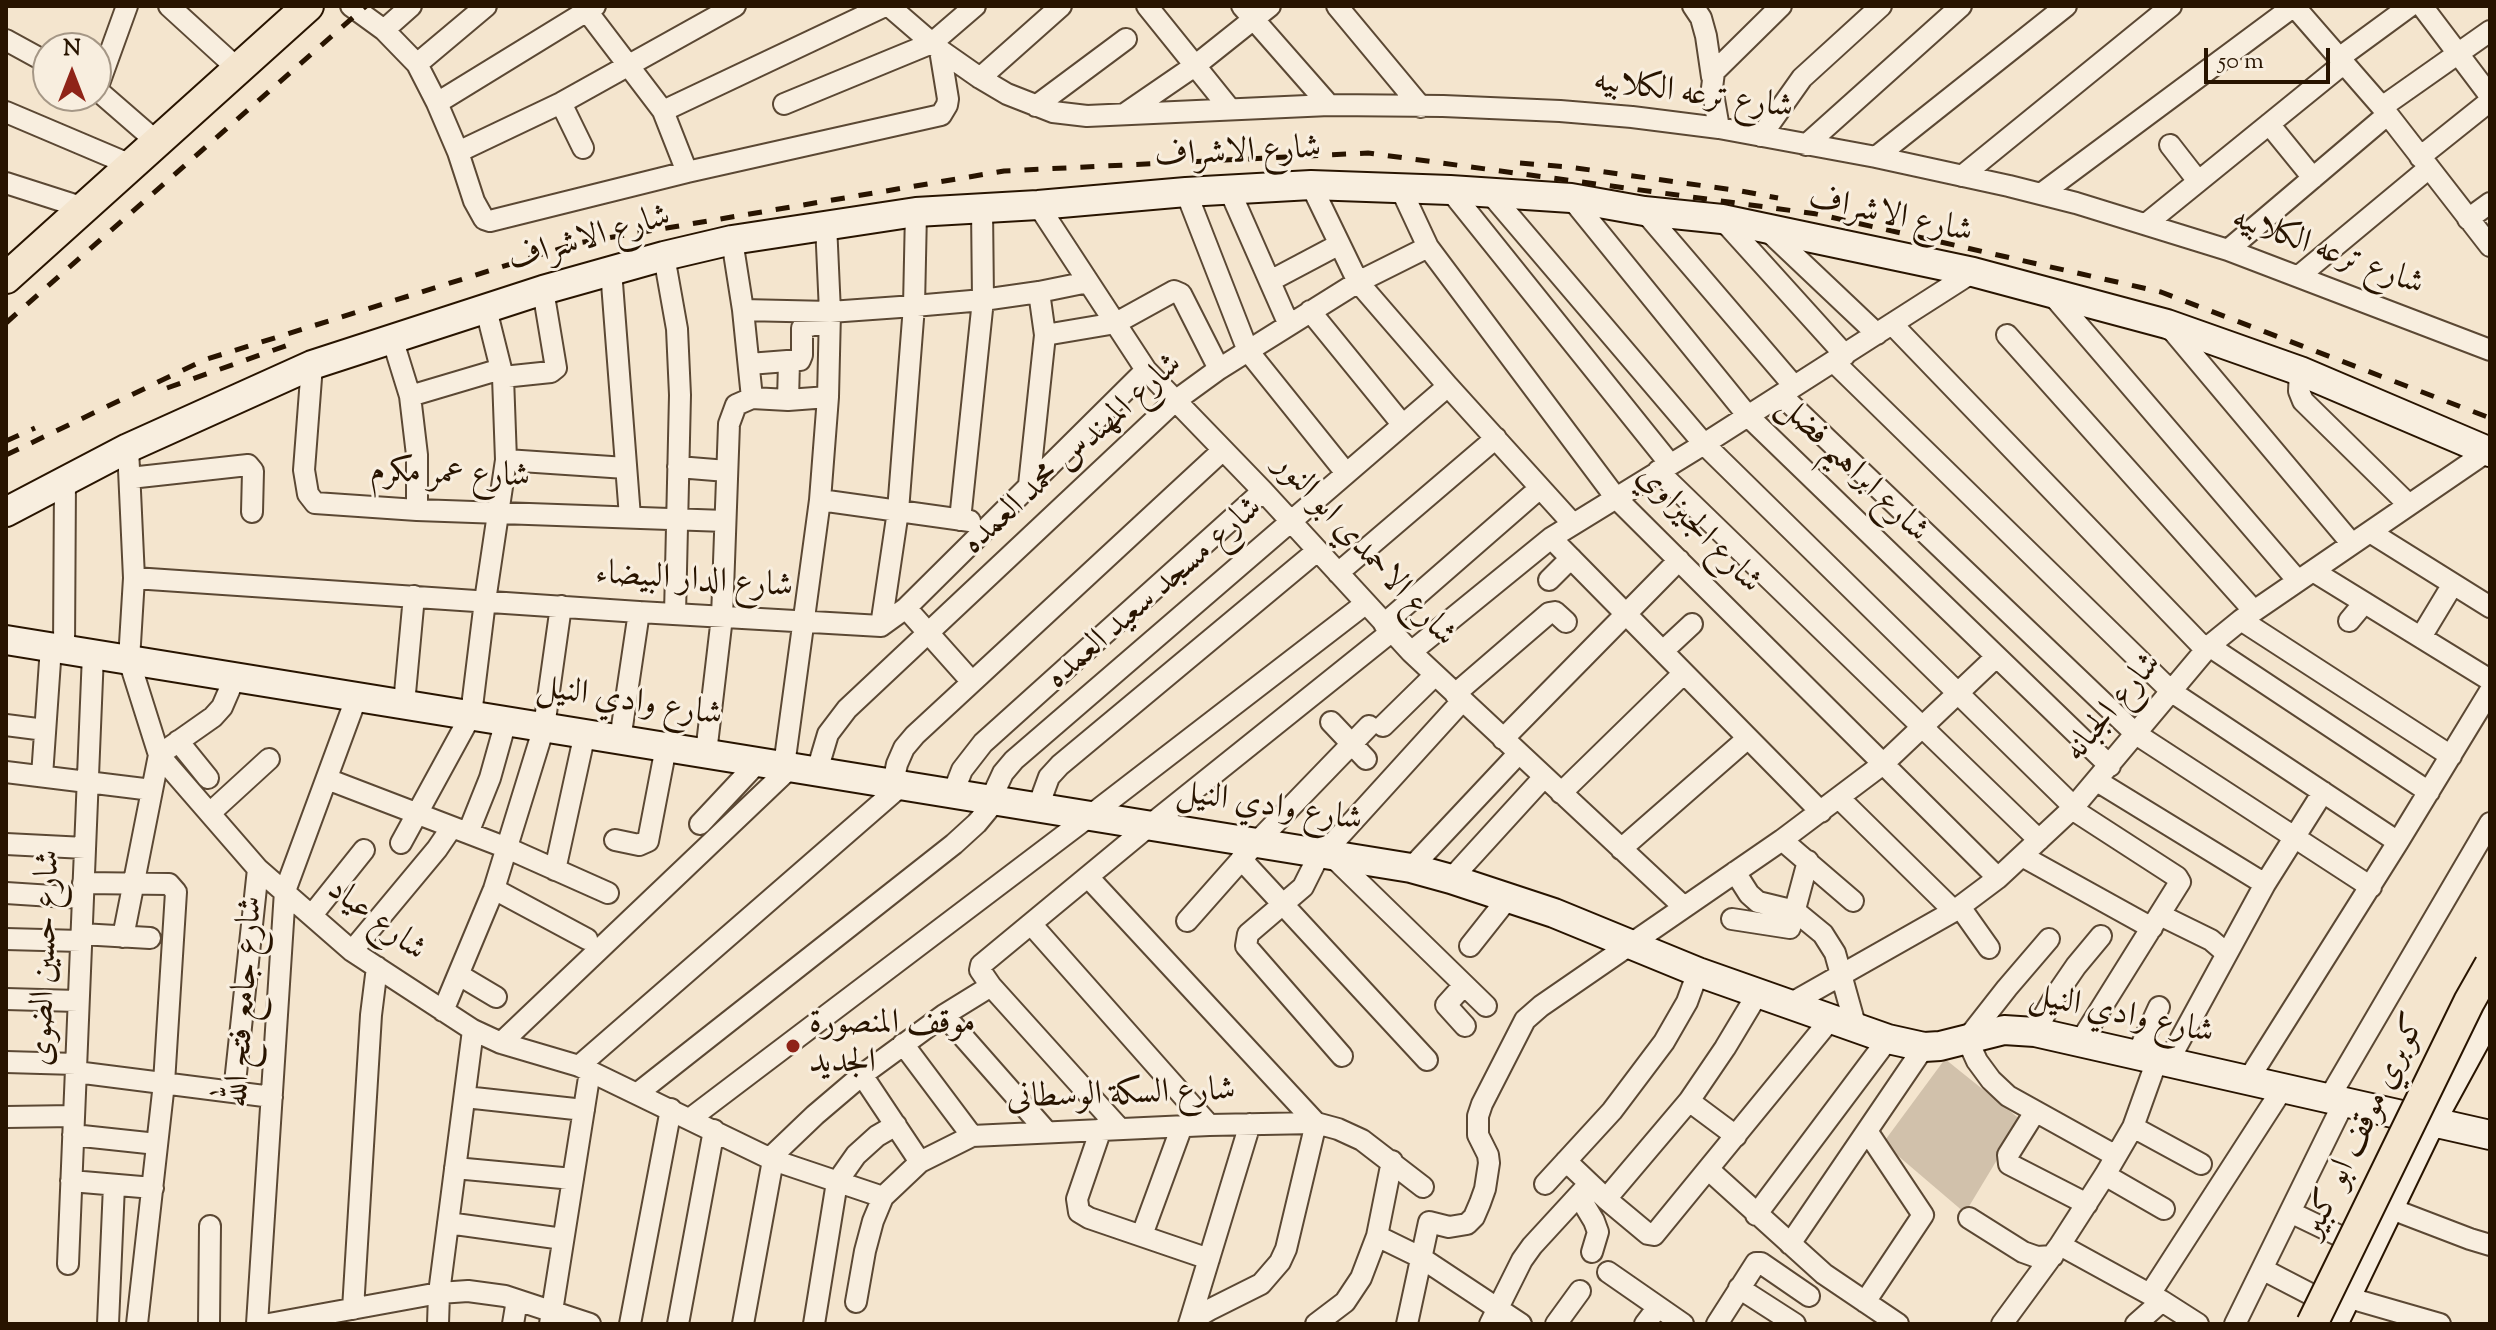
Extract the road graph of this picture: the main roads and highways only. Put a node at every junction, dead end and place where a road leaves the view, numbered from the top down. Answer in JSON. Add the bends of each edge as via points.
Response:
{"nodes":[{"id":1,"x":308,"y":6,"type":"edge"},
{"id":2,"x":6,"y":278,"type":"edge"},
{"id":3,"x":2490,"y":965,"type":"edge"},
{"id":4,"x":2490,"y":993,"type":"edge"},
{"id":5,"x":2319,"y":1315,"type":"edge"}],
"edges":[{"from":1,"to":2,"type":"main road"},
{"from":3,"to":5,"type":"main road","name":"كوبري موقف ابو كبير","bridge":true},
{"from":4,"to":5,"type":"main road","name":"كوبري موقف ابو كبير","via":[[2380,1212]]}]}
